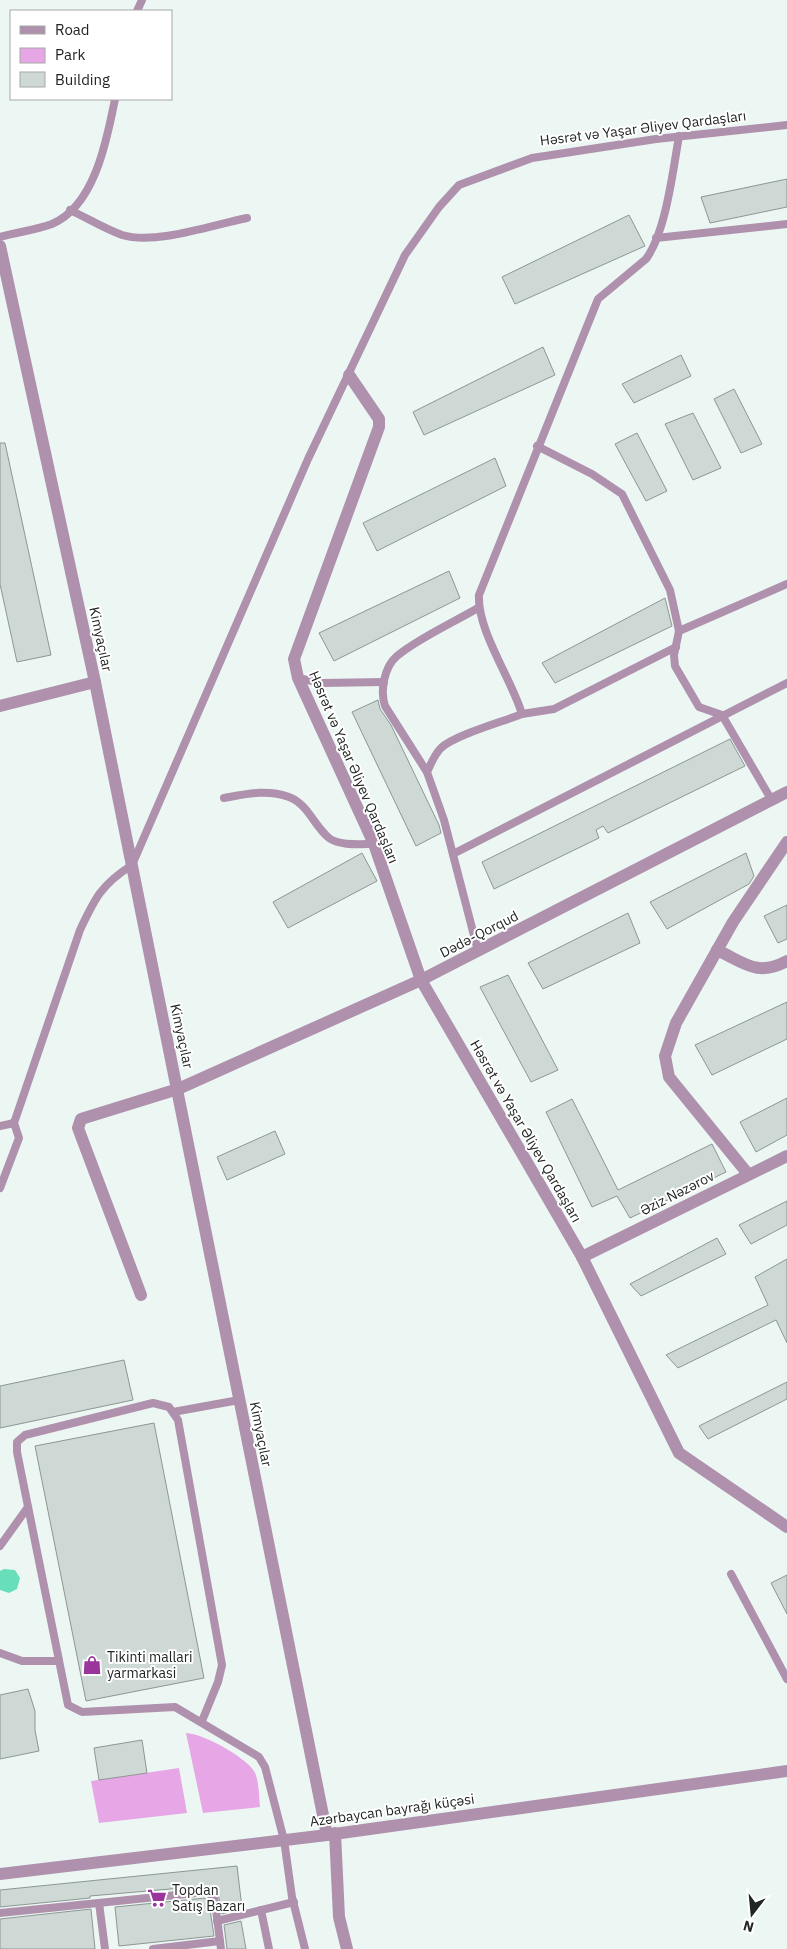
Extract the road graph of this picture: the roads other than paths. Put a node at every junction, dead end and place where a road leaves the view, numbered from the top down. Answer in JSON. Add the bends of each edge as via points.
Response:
{"nodes":[{"id":1,"x":115,"y":100,"type":"edge"},
{"id":2,"x":787,"y":125,"type":"edge"},
{"id":3,"x":679,"y":136,"type":"junction"},
{"id":4,"x":70,"y":210,"type":"junction"},
{"id":5,"x":247,"y":218,"type":"dead end"},
{"id":6,"x":787,"y":224,"type":"edge"},
{"id":7,"x":0,"y":236,"type":"edge"},
{"id":8,"x":656,"y":238,"type":"junction"},
{"id":9,"x":0,"y":246,"type":"edge"},
{"id":10,"x":349,"y":375,"type":"junction"},
{"id":11,"x":537,"y":446,"type":"junction"},
{"id":12,"x":787,"y":584,"type":"edge"},
{"id":13,"x":478,"y":608,"type":"junction"},
{"id":14,"x":679,"y":631,"type":"junction"},
{"id":15,"x":676,"y":647,"type":"junction"},
{"id":16,"x":298,"y":678,"type":"junction"},
{"id":17,"x":95,"y":682,"type":"junction"},
{"id":18,"x":384,"y":682,"type":"junction"},
{"id":19,"x":787,"y":683,"type":"edge"},
{"id":20,"x":0,"y":706,"type":"edge"},
{"id":21,"x":522,"y":714,"type":"junction"},
{"id":22,"x":722,"y":715,"type":"junction"},
{"id":23,"x":427,"y":772,"type":"junction"},
{"id":24,"x":787,"y":792,"type":"edge"},
{"id":25,"x":224,"y":798,"type":"dead end"},
{"id":26,"x":771,"y":799,"type":"junction"},
{"id":27,"x":787,"y":842,"type":"edge"},
{"id":28,"x":374,"y":844,"type":"junction"},
{"id":29,"x":453,"y":854,"type":"junction"},
{"id":30,"x":132,"y":865,"type":"junction"},
{"id":31,"x":717,"y":950,"type":"junction"},
{"id":32,"x":478,"y":951,"type":"junction"},
{"id":33,"x":787,"y":961,"type":"edge"},
{"id":34,"x":421,"y":980,"type":"junction"},
{"id":35,"x":178,"y":1089,"type":"junction"},
{"id":36,"x":14,"y":1123,"type":"junction"},
{"id":37,"x":0,"y":1126,"type":"edge"},
{"id":38,"x":787,"y":1156,"type":"edge"},
{"id":39,"x":748,"y":1174,"type":"junction"},
{"id":40,"x":0,"y":1188,"type":"edge"},
{"id":41,"x":582,"y":1257,"type":"junction"},
{"id":42,"x":141,"y":1294,"type":"dead end"},
{"id":43,"x":239,"y":1400,"type":"junction"},
{"id":44,"x":173,"y":1412,"type":"junction"},
{"id":45,"x":28,"y":1507,"type":"junction"},
{"id":46,"x":787,"y":1527,"type":"edge"},
{"id":47,"x":0,"y":1546,"type":"edge"},
{"id":48,"x":731,"y":1574,"type":"dead end"},
{"id":49,"x":0,"y":1653,"type":"edge"},
{"id":50,"x":59,"y":1661,"type":"junction"},
{"id":51,"x":787,"y":1679,"type":"edge"},
{"id":52,"x":202,"y":1721,"type":"junction"},
{"id":53,"x":787,"y":1771,"type":"edge"},
{"id":54,"x":331,"y":1834,"type":"junction"},
{"id":55,"x":284,"y":1840,"type":"junction"},
{"id":56,"x":0,"y":1874,"type":"edge"},
{"id":57,"x":294,"y":1902,"type":"junction"},
{"id":58,"x":99,"y":1903,"type":"junction"},
{"id":59,"x":261,"y":1910,"type":"junction"},
{"id":60,"x":0,"y":1913,"type":"edge"},
{"id":61,"x":218,"y":1920,"type":"junction"},
{"id":62,"x":220,"y":1945,"type":"edge"},
{"id":63,"x":105,"y":1949,"type":"edge"},
{"id":64,"x":153,"y":1949,"type":"edge"},
{"id":65,"x":269,"y":1949,"type":"edge"},
{"id":66,"x":305,"y":1949,"type":"edge"},
{"id":67,"x":347,"y":1949,"type":"edge"}],
"edges":[{"from":1,"to":4,"type":"lane","via":[[98,168],[87,193]]},
{"from":2,"to":3,"type":"lane","name":"Həsrət və Yaşar Əliyev Qardaşları"},
{"from":3,"to":8,"type":"lane"},
{"from":3,"to":10,"type":"lane","name":"Həsrət və Yaşar Əliyev Qardaşları","via":[[532,158],[459,185],[405,255]]},
{"from":4,"to":5,"type":"lane","via":[[122,235],[144,237]]},
{"from":4,"to":7,"type":"lane","via":[[53,223]]},
{"from":6,"to":8,"type":"lane"},
{"from":8,"to":11,"type":"lane","via":[[646,259],[598,298]]},
{"from":9,"to":17,"type":"street","name":"Kimyaçılar"},
{"from":10,"to":16,"type":"street","name":"Həsrət və Yaşar Əliyev Qardaşları","via":[[379,419],[379,427],[294,659]]},
{"from":10,"to":30,"type":"lane","name":"Həsrət və Yaşar Əliyev Qardaşları","via":[[308,459]]},
{"from":11,"to":13,"type":"lane","via":[[478,595]]},
{"from":11,"to":14,"type":"lane","via":[[592,474],[622,494],[670,590]]},
{"from":12,"to":14,"type":"lane"},
{"from":13,"to":18,"type":"lane","via":[[396,657]]},
{"from":13,"to":21,"type":"lane"},
{"from":14,"to":15,"type":"lane"},
{"from":15,"to":21,"type":"lane","via":[[554,709]]},
{"from":15,"to":22,"type":"lane","via":[[675,666],[700,707]]},
{"from":16,"to":18,"type":"lane","via":[[322,684]]},
{"from":16,"to":28,"type":"street","name":"Həsrət və Yaşar Əliyev Qardaşları"},
{"from":17,"to":20,"type":"street"},
{"from":17,"to":30,"type":"street","name":"Kimyaçılar"},
{"from":18,"to":23,"type":"lane","via":[[381,694],[385,706]]},
{"from":19,"to":22,"type":"lane"},
{"from":21,"to":23,"type":"lane","via":[[453,740],[442,747]]},
{"from":22,"to":26,"type":"lane"},
{"from":22,"to":29,"type":"lane"},
{"from":23,"to":29,"type":"lane"},
{"from":24,"to":26,"type":"street","name":"Dədə-Qorqud"},
{"from":25,"to":28,"type":"lane","via":[[261,792],[289,797],[301,804],[329,839]]},
{"from":26,"to":32,"type":"street","name":"Dədə-Qorqud"},
{"from":27,"to":31,"type":"street"},
{"from":28,"to":34,"type":"street","name":"Həsrət və Yaşar Əliyev Qardaşları"},
{"from":29,"to":32,"type":"lane"},
{"from":30,"to":35,"type":"street","name":"Kimyaçılar"},
{"from":30,"to":36,"type":"lane","via":[[110,879],[92,904],[80,930]]},
{"from":31,"to":33,"type":"street","via":[[758,969],[772,969]]},
{"from":31,"to":39,"type":"street","via":[[676,1023],[665,1056],[669,1077]]},
{"from":32,"to":34,"type":"street","name":"Dədə-Qorqud"},
{"from":34,"to":35,"type":"street","name":"Dədə-Qorqud"},
{"from":34,"to":41,"type":"street","name":"Həsrət və Yaşar Əliyev Qardaşları"},
{"from":35,"to":42,"type":"street","name":"Dədə-Qorqud","via":[[81,1119],[78,1124]]},
{"from":35,"to":43,"type":"street","name":"Kimyaçılar"},
{"from":36,"to":37,"type":"lane"},
{"from":36,"to":40,"type":"lane","via":[[19,1138]]},
{"from":38,"to":39,"type":"street","name":"Əziz Nəzərov"},
{"from":39,"to":41,"type":"street","name":"Əziz Nəzərov"},
{"from":41,"to":46,"type":"street","name":"Həsrət və Yaşar Əliyev Qardaşları","via":[[679,1453]]},
{"from":43,"to":44,"type":"lane"},
{"from":43,"to":54,"type":"street","name":"Kimyaçılar"},
{"from":44,"to":45,"type":"lane","via":[[169,1407],[153,1403],[25,1435],[17,1442],[17,1452]]},
{"from":44,"to":52,"type":"lane","via":[[178,1420],[222,1665]]},
{"from":45,"to":47,"type":"lane"},
{"from":45,"to":50,"type":"lane"},
{"from":48,"to":51,"type":"lane"},
{"from":49,"to":50,"type":"lane","via":[[22,1661]]},
{"from":50,"to":52,"type":"lane","via":[[68,1705],[82,1712],[174,1707]]},
{"from":52,"to":55,"type":"lane","via":[[259,1756],[265,1767]]},
{"from":53,"to":54,"type":"street","name":"Azərbaycan bayrağı küçəsi"},
{"from":54,"to":55,"type":"street","name":"Azərbaycan bayrağı küçəsi"},
{"from":54,"to":67,"type":"street","name":"Kimyaçılar","via":[[339,1917]]},
{"from":55,"to":56,"type":"street","name":"Azərbaycan bayrağı küçəsi"},
{"from":55,"to":57,"type":"lane"},
{"from":57,"to":59,"type":"lane"},
{"from":57,"to":66,"type":"lane"},
{"from":58,"to":60,"type":"lane"},
{"from":58,"to":61,"type":"lane","via":[[206,1892],[213,1896]]},
{"from":58,"to":63,"type":"lane"},
{"from":59,"to":61,"type":"lane"},
{"from":59,"to":65,"type":"lane"},
{"from":61,"to":62,"type":"lane"},
{"from":62,"to":64,"type":"lane"}]}
